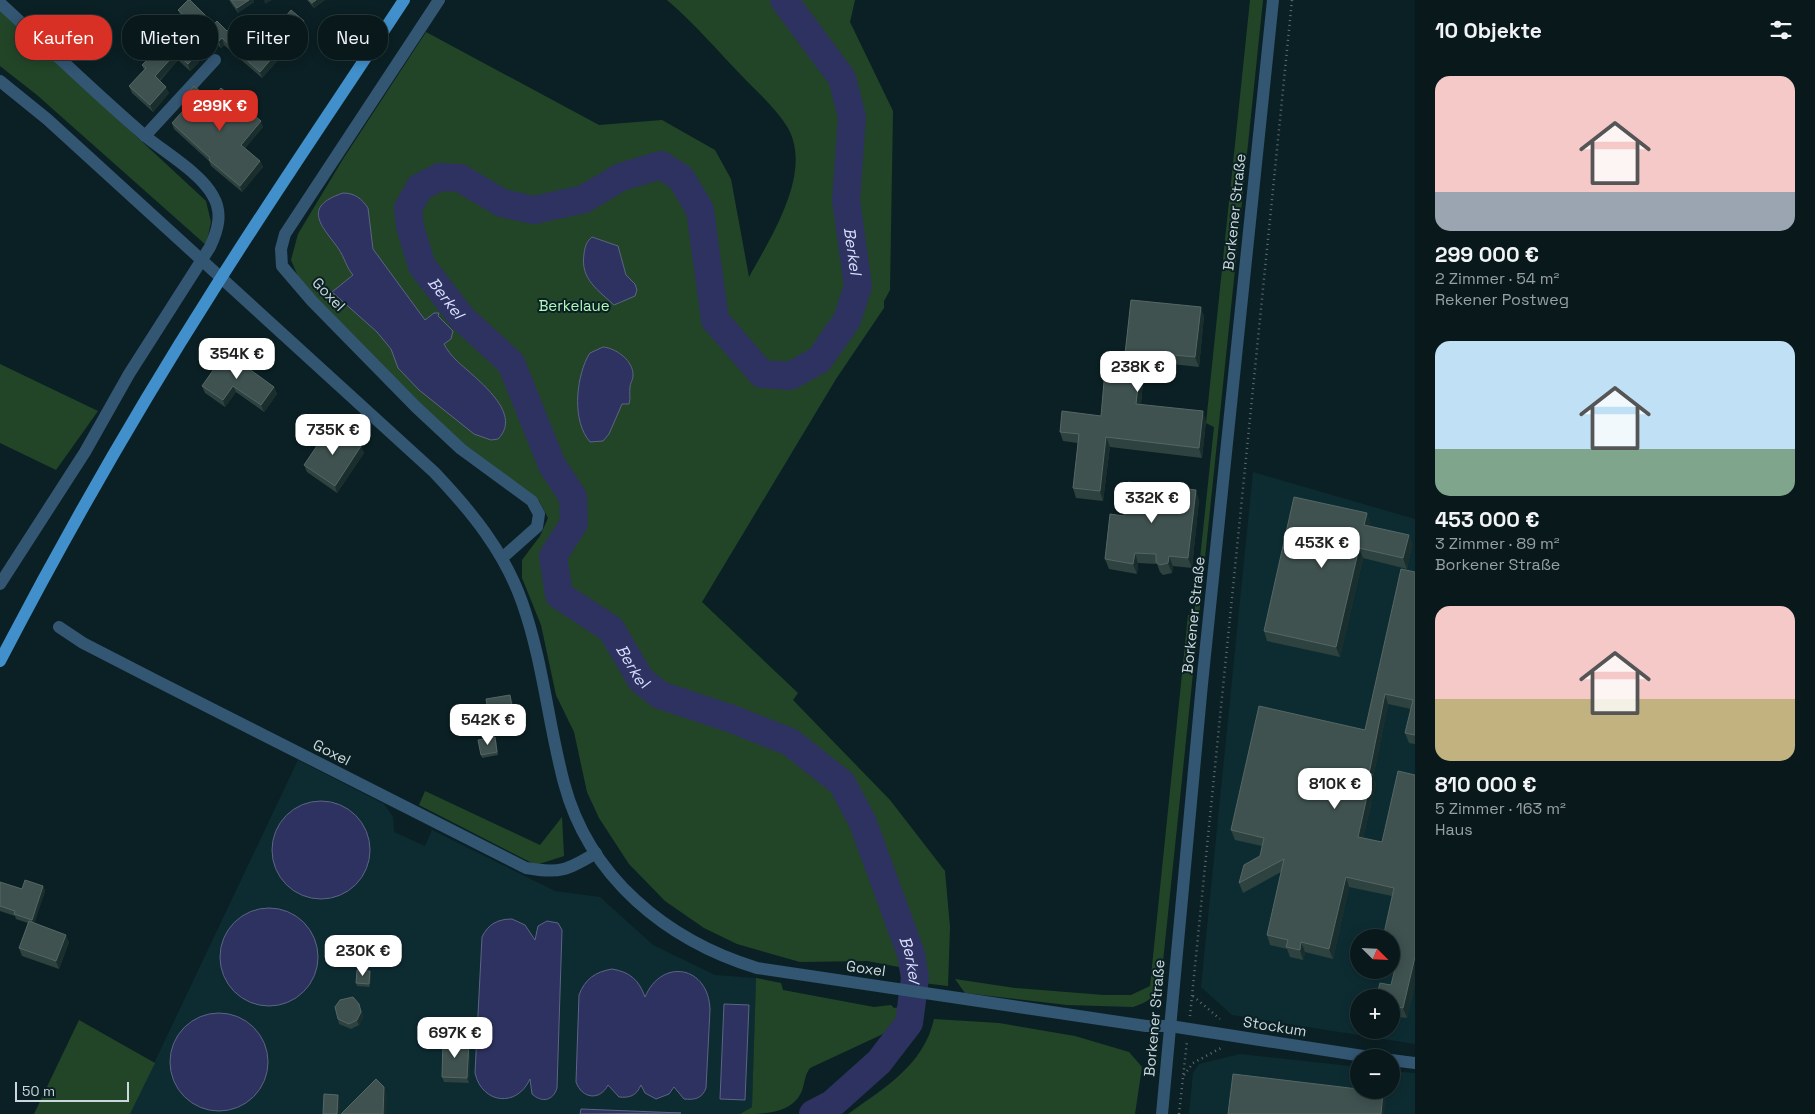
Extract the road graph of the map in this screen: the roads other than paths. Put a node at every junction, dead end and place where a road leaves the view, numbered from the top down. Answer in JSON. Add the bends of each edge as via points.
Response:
{"nodes":[{"id":1,"x":404,"y":0,"type":"edge"},
{"id":2,"x":439,"y":0,"type":"edge"},
{"id":3,"x":1273,"y":0,"type":"edge"},
{"id":4,"x":0,"y":3,"type":"edge"},
{"id":5,"x":215,"y":60,"type":"dead end"},
{"id":6,"x":0,"y":81,"type":"edge"},
{"id":7,"x":145,"y":136,"type":"junction"},
{"id":8,"x":502,"y":558,"type":"junction"},
{"id":9,"x":0,"y":584,"type":"edge"},
{"id":10,"x":59,"y":627,"type":"dead end"},
{"id":11,"x":0,"y":661,"type":"edge"},
{"id":12,"x":596,"y":853,"type":"junction"},
{"id":13,"x":1170,"y":1026,"type":"junction"},
{"id":14,"x":1350,"y":1054,"type":"edge"},
{"id":15,"x":1400,"y":1062,"type":"edge"},
{"id":16,"x":1415,"y":1064,"type":"edge"},
{"id":17,"x":1162,"y":1114,"type":"edge"}],
"edges":[{"from":1,"to":11,"type":"main road","via":[[241,247],[143,405],[91,492]]},
{"from":2,"to":8,"type":"street","name":"Goxel","via":[[285,234],[281,249],[282,266],[312,301],[460,449],[532,500],[539,514],[537,527]]},
{"from":3,"to":13,"type":"street","name":"Borkener Straße","via":[[1230,400]]},
{"from":4,"to":7,"type":"street"},
{"from":5,"to":7,"type":"street"},
{"from":6,"to":8,"type":"street","name":"Goxel","via":[[47,119],[434,472],[483,528]]},
{"from":7,"to":9,"type":"street","via":[[201,181],[213,195],[217,205],[217,232],[85,452]]},
{"from":8,"to":12,"type":"street","name":"Goxel","via":[[522,601],[534,642],[566,789],[578,821]]},
{"from":10,"to":12,"type":"street","name":"Goxel","via":[[83,643],[526,868],[550,872],[568,869]]},
{"from":12,"to":13,"type":"street","name":"Goxel","via":[[618,882],[647,911],[677,933],[705,949],[756,968],[1146,1026]]},
{"from":13,"to":14,"type":"street","name":"Stockum"},
{"from":13,"to":17,"type":"street","name":"Borkener Straße"},
{"from":15,"to":16,"type":"street"}]}
